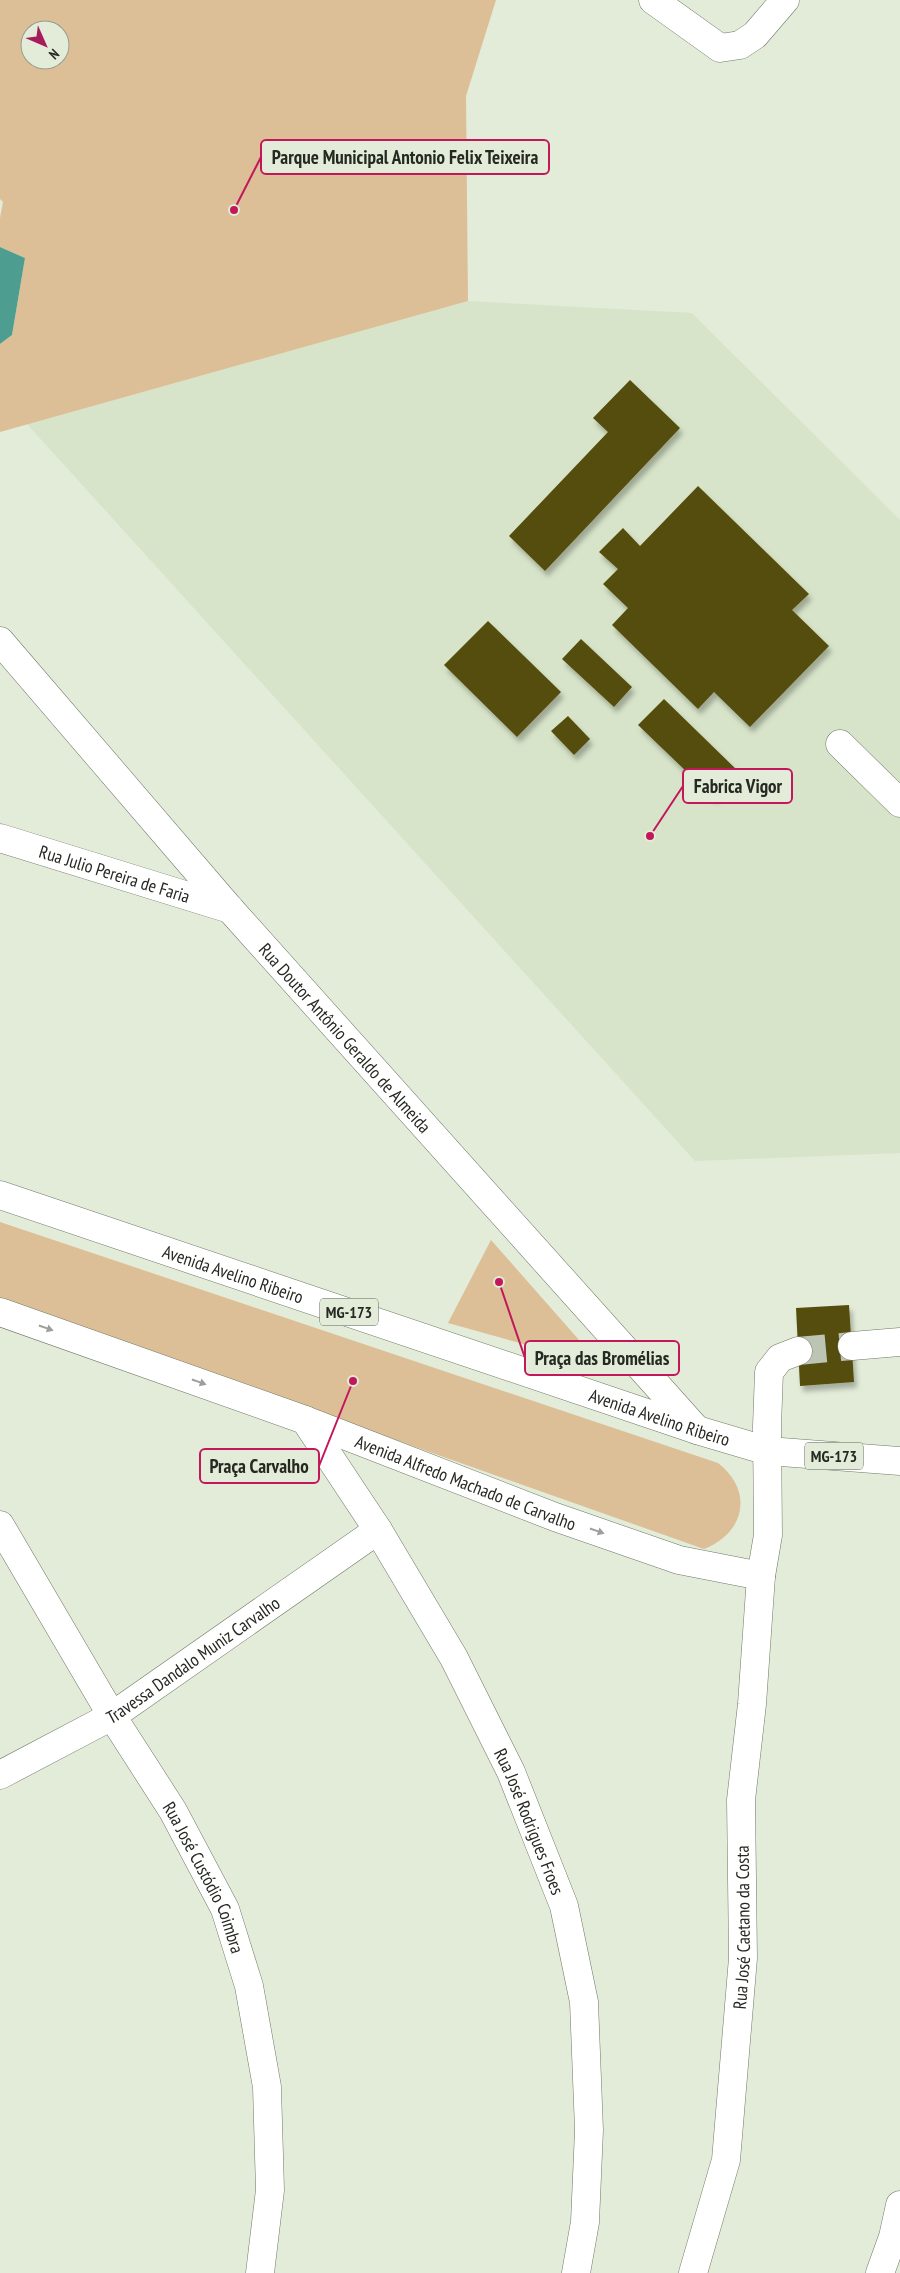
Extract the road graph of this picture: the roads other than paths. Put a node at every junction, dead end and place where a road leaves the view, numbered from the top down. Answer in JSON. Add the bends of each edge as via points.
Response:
{"nodes":[{"id":1,"x":653,"y":0,"type":"edge"},
{"id":2,"x":785,"y":0,"type":"edge"},
{"id":3,"x":0,"y":642,"type":"edge"},
{"id":4,"x":840,"y":744,"type":"dead end"},
{"id":5,"x":900,"y":803,"type":"edge"},
{"id":6,"x":0,"y":838,"type":"edge"},
{"id":7,"x":230,"y":909,"type":"junction"},
{"id":8,"x":0,"y":1194,"type":"edge"},
{"id":9,"x":0,"y":1312,"type":"edge"},
{"id":10,"x":900,"y":1342,"type":"edge"},
{"id":11,"x":852,"y":1346,"type":"tunnel mouth"},
{"id":12,"x":798,"y":1351,"type":"tunnel mouth"},
{"id":13,"x":305,"y":1420,"type":"junction"},
{"id":14,"x":697,"y":1430,"type":"junction"},
{"id":15,"x":768,"y":1451,"type":"junction"},
{"id":16,"x":900,"y":1461,"type":"edge"},
{"id":17,"x":0,"y":1526,"type":"edge"},
{"id":18,"x":378,"y":1530,"type":"junction"},
{"id":19,"x":761,"y":1576,"type":"junction"},
{"id":20,"x":112,"y":1716,"type":"junction"},
{"id":21,"x":0,"y":1775,"type":"edge"},
{"id":22,"x":900,"y":2204,"type":"edge"},
{"id":23,"x":260,"y":2273,"type":"edge"},
{"id":24,"x":576,"y":2273,"type":"edge"},
{"id":25,"x":694,"y":2273,"type":"edge"},
{"id":26,"x":880,"y":2273,"type":"edge"}],
"edges":[{"from":1,"to":2,"type":"main road","via":[[720,48],[740,45],[756,35]]},
{"from":3,"to":7,"type":"main road","name":"Rua Doutor Antônio Geraldo de Almeida"},
{"from":4,"to":5,"type":"main road"},
{"from":6,"to":7,"type":"main road","name":"Rua Julio Pereira de Faria"},
{"from":7,"to":14,"type":"main road","name":"Rua Doutor Antônio Geraldo de Almeida"},
{"from":8,"to":14,"type":"main road","name":"Avenida Avelino Ribeiro","number":"MG-173"},
{"from":9,"to":13,"type":"main road","name":"Avenida Alfredo Machado de Carvalho","one_way":true},
{"from":10,"to":11,"type":"main road"},
{"from":12,"to":15,"type":"main road","via":[[780,1358],[769,1372]]},
{"from":13,"to":18,"type":"main road","name":"Rua José Rodrigues Froes"},
{"from":13,"to":19,"type":"main road","name":"Avenida Alfredo Machado de Carvalho","one_way":true,"via":[[679,1560]]},
{"from":14,"to":15,"type":"main road","name":"Avenida Avelino Ribeiro","number":"MG-173"},
{"from":15,"to":16,"type":"main road","name":"Avenida Avelino Ribeiro","number":"MG-173"},
{"from":15,"to":19,"type":"main road","via":[[768,1534]]},
{"from":17,"to":20,"type":"main road","name":"Rua José Custódio Coimbra"},
{"from":18,"to":20,"type":"main road","name":"Travessa Dandalo Muniz Carvalho"},
{"from":18,"to":24,"type":"main road","name":"Rua José Rodrigues Froes","via":[[454,1658],[511,1772],[564,1906],[584,2002],[589,2130],[585,2222]]},
{"from":19,"to":25,"type":"main road","name":"Rua José Caetano da Costa","via":[[741,1800],[743,1958],[726,2160]]},
{"from":20,"to":21,"type":"main road","name":"Travessa Dandalo Muniz Carvalho"},
{"from":20,"to":23,"type":"main road","name":"Rua José Custódio Coimbra","via":[[173,1811],[225,1909],[249,1986],[267,2087],[270,2190]]},
{"from":22,"to":26,"type":"main road","via":[[894,2237]]}]}
